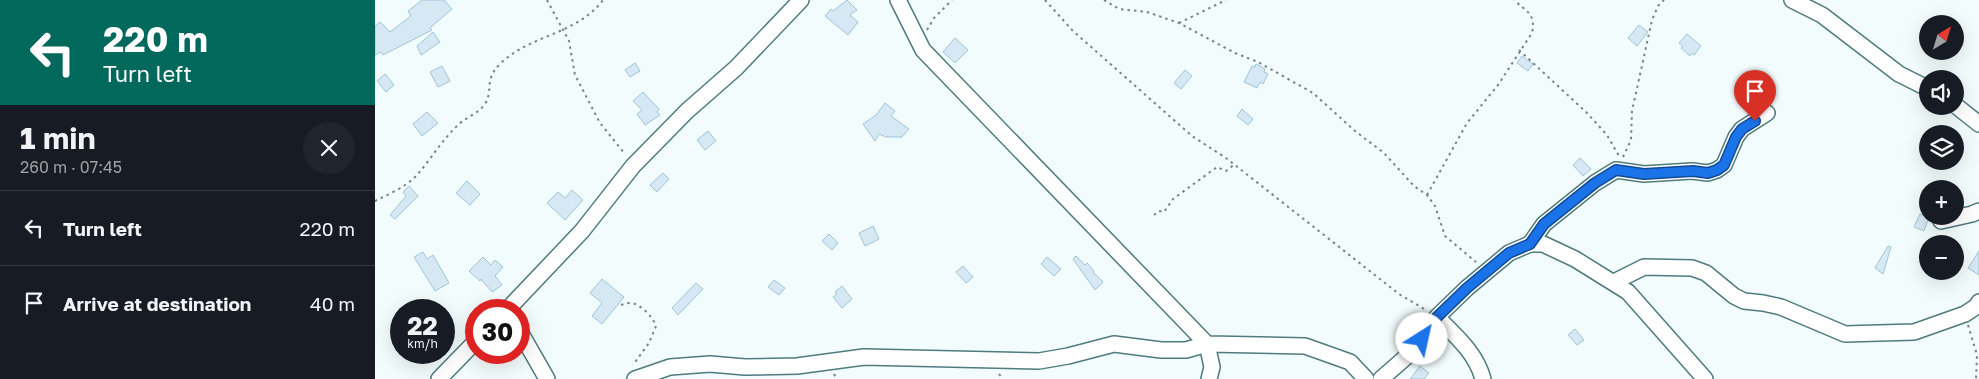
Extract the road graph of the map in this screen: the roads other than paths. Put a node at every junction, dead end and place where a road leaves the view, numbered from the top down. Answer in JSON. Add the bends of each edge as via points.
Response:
{"nodes":[{"id":1,"x":801,"y":0,"type":"edge"},
{"id":2,"x":898,"y":0,"type":"edge"},
{"id":3,"x":1792,"y":0,"type":"edge"},
{"id":4,"x":1919,"y":84,"type":"edge"},
{"id":5,"x":1964,"y":112,"type":"edge"},
{"id":6,"x":1767,"y":113,"type":"dead end"},
{"id":7,"x":1979,"y":124,"type":"edge"},
{"id":8,"x":1979,"y":211,"type":"edge"},
{"id":9,"x":1964,"y":216,"type":"edge"},
{"id":10,"x":1530,"y":244,"type":"junction"},
{"id":11,"x":1614,"y":282,"type":"junction"},
{"id":12,"x":517,"y":299,"type":"edge"},
{"id":13,"x":1979,"y":302,"type":"edge"},
{"id":14,"x":1437,"y":317,"type":"junction"},
{"id":15,"x":1207,"y":344,"type":"junction"},
{"id":16,"x":530,"y":349,"type":"edge"},
{"id":17,"x":465,"y":352,"type":"edge"},
{"id":18,"x":633,"y":373,"type":"edge"},
{"id":19,"x":439,"y":379,"type":"edge"},
{"id":20,"x":547,"y":379,"type":"edge"},
{"id":21,"x":1209,"y":379,"type":"edge"},
{"id":22,"x":1366,"y":379,"type":"edge"},
{"id":23,"x":1381,"y":379,"type":"edge"},
{"id":24,"x":1483,"y":379,"type":"edge"},
{"id":25,"x":1705,"y":379,"type":"edge"}],
"edges":[{"from":1,"to":12,"type":"street","via":[[736,68],[687,111],[633,166],[582,231]]},
{"from":2,"to":15,"type":"street","via":[[923,50]]},
{"from":3,"to":4,"type":"street","via":[[1822,15],[1899,74]]},
{"from":5,"to":7,"type":"street"},
{"from":6,"to":10,"type":"street","via":[[1742,129],[1724,165],[1717,170],[1708,173],[1644,174],[1616,170],[1544,224]]},
{"from":8,"to":9,"type":"street"},
{"from":10,"to":11,"type":"street","via":[[1555,248]]},
{"from":10,"to":14,"type":"street","via":[[1509,253]]},
{"from":11,"to":13,"type":"street","via":[[1644,267],[1693,268],[1706,273],[1744,301],[1781,307],[1845,334],[1914,332],[1965,314]]},
{"from":11,"to":25,"type":"street","via":[[1627,292]]},
{"from":14,"to":23,"type":"street","via":[[1415,350]]},
{"from":14,"to":24,"type":"street","via":[[1464,344],[1475,359]]},
{"from":15,"to":18,"type":"street","via":[[1178,350],[1114,344],[1039,361],[864,357],[797,366],[710,364]]},
{"from":15,"to":21,"type":"street","via":[[1212,367]]},
{"from":15,"to":22,"type":"street","via":[[1305,346],[1350,362]]},
{"from":16,"to":20,"type":"street"},
{"from":17,"to":19,"type":"street"}]}
